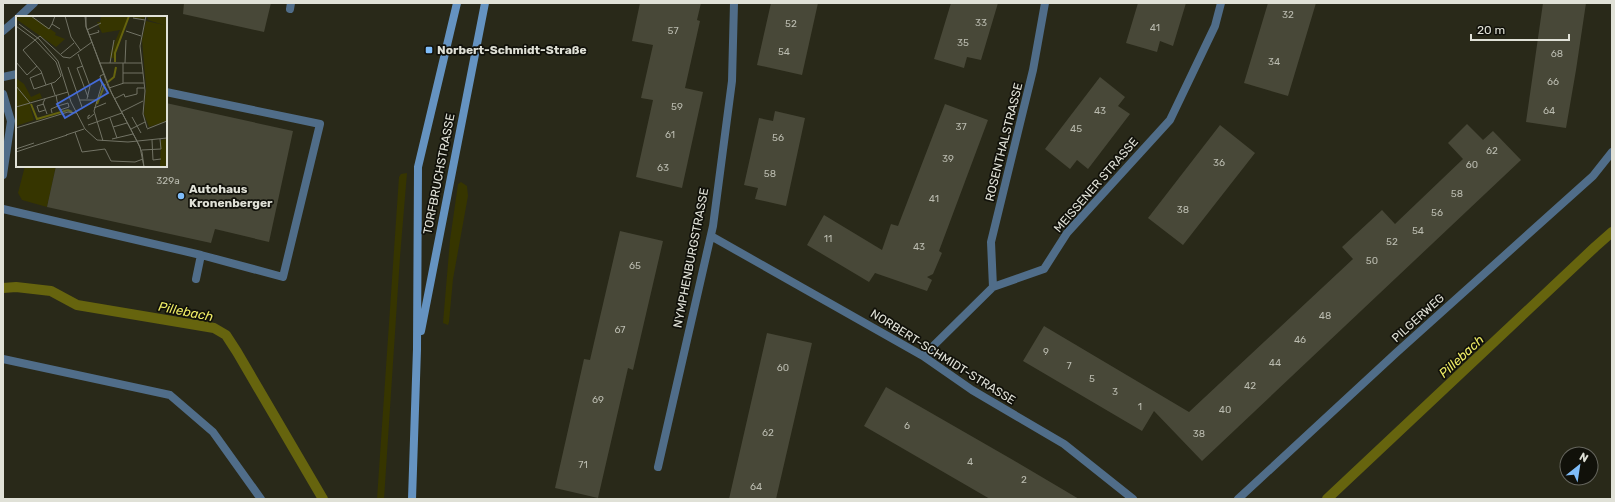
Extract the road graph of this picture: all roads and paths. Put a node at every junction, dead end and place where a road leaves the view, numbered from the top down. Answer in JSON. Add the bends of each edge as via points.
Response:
{"nodes":[{"id":1,"x":34,"y":3,"type":"edge"},
{"id":2,"x":457,"y":3,"type":"edge"},
{"id":3,"x":485,"y":3,"type":"edge"},
{"id":4,"x":734,"y":3,"type":"edge"},
{"id":5,"x":1045,"y":3,"type":"edge"},
{"id":6,"x":1221,"y":3,"type":"edge"},
{"id":7,"x":20,"y":16,"type":"edge"},
{"id":8,"x":16,"y":20,"type":"edge"},
{"id":9,"x":3,"y":31,"type":"edge"},
{"id":10,"x":16,"y":74,"type":"edge"},
{"id":11,"x":3,"y":77,"type":"edge"},
{"id":12,"x":167,"y":92,"type":"edge"},
{"id":13,"x":3,"y":94,"type":"edge"},
{"id":14,"x":14,"y":122,"type":"edge"},
{"id":15,"x":1612,"y":152,"type":"edge"},
{"id":16,"x":3,"y":175,"type":"edge"},
{"id":17,"x":3,"y":209,"type":"edge"},
{"id":18,"x":711,"y":236,"type":"junction"},
{"id":19,"x":201,"y":255,"type":"junction"},
{"id":20,"x":196,"y":279,"type":"dead end"},
{"id":21,"x":993,"y":287,"type":"junction"},
{"id":22,"x":417,"y":349,"type":"junction"},
{"id":23,"x":923,"y":356,"type":"junction"},
{"id":24,"x":3,"y":358,"type":"edge"},
{"id":25,"x":658,"y":467,"type":"dead end"},
{"id":26,"x":261,"y":499,"type":"edge"},
{"id":27,"x":412,"y":499,"type":"edge"},
{"id":28,"x":1133,"y":499,"type":"edge"},
{"id":29,"x":1238,"y":499,"type":"edge"}],
"edges":[{"from":1,"to":7,"type":"street"},
{"from":2,"to":22,"type":"main road","name":"TORFBRUCHSTRASSE","via":[[418,167]]},
{"from":3,"to":22,"type":"main road","name":"TORFBRUCHSTRASSE"},
{"from":4,"to":18,"type":"street","name":"NYMPHENBURGSTRASSE","via":[[732,81]]},
{"from":5,"to":21,"type":"street","name":"ROSENTHALSTRASSE","via":[[1033,70],[991,242]]},
{"from":6,"to":21,"type":"street","name":"MEISSENER STRASSE","via":[[1215,26],[1170,120],[1067,233],[1044,269]]},
{"from":8,"to":9,"type":"street"},
{"from":10,"to":11,"type":"street"},
{"from":12,"to":19,"type":"street","via":[[320,124],[283,277]]},
{"from":13,"to":14,"type":"street"},
{"from":14,"to":16,"type":"street"},
{"from":15,"to":29,"type":"street","name":"PILGERWEG","via":[[1594,176]]},
{"from":17,"to":19,"type":"street"},
{"from":18,"to":23,"type":"street","name":"NORBERT-SCHMIDT-STRASSE"},
{"from":18,"to":25,"type":"street","name":"NYMPHENBURGSTRASSE"},
{"from":19,"to":20,"type":"street"},
{"from":21,"to":23,"type":"street","name":"MEISSENER STRASSE"},
{"from":22,"to":27,"type":"main road","name":"TORFBRUCHSTRASSE"},
{"from":23,"to":28,"type":"street","name":"NORBERT-SCHMIDT-STRASSE","via":[[972,390],[1064,444]]},
{"from":24,"to":26,"type":"street","via":[[170,395],[213,432]]}]}
